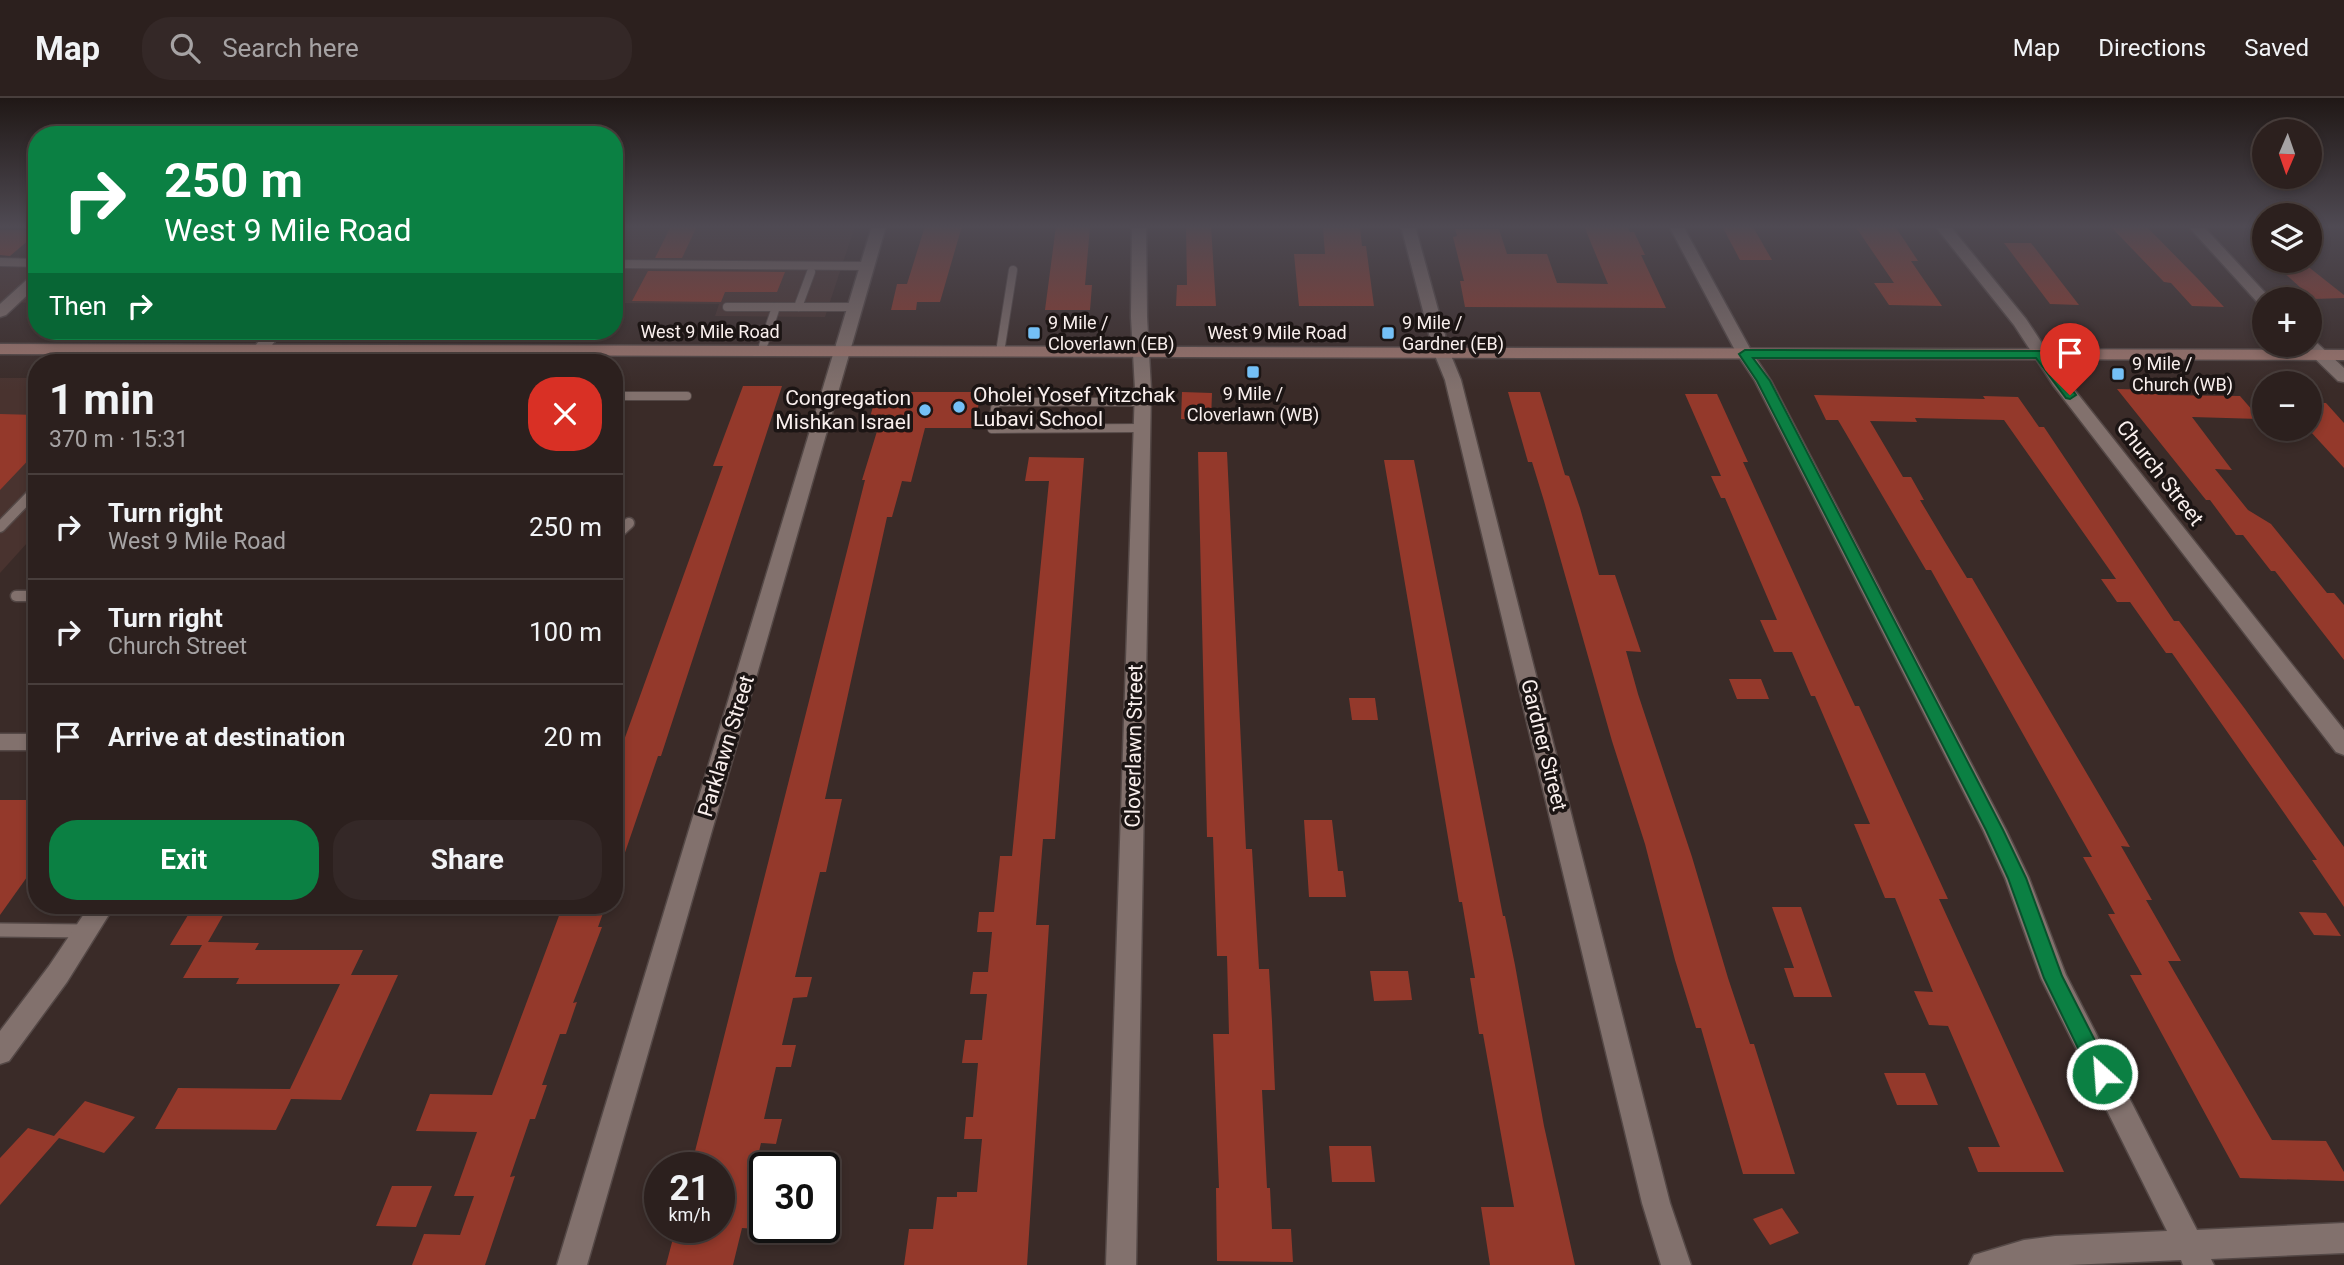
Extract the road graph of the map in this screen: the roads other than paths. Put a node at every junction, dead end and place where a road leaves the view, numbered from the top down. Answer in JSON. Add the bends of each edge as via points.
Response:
{"nodes":[{"id":1,"x":808,"y":280,"type":"edge"},
{"id":2,"x":863,"y":280,"type":"edge"},
{"id":3,"x":1011,"y":280,"type":"edge"},
{"id":4,"x":1139,"y":280,"type":"edge"},
{"id":5,"x":1423,"y":280,"type":"edge"},
{"id":6,"x":1705,"y":280,"type":"edge"},
{"id":7,"x":1986,"y":280,"type":"edge"},
{"id":8,"x":28,"y":286,"type":"edge"},
{"id":9,"x":727,"y":307,"type":"dead end"},
{"id":10,"x":776,"y":307,"type":"junction"},
{"id":11,"x":798,"y":307,"type":"junction"},
{"id":12,"x":856,"y":307,"type":"junction"},
{"id":13,"x":0,"y":312,"type":"edge"},
{"id":14,"x":267,"y":340,"type":"edge"},
{"id":15,"x":0,"y":349,"type":"edge"},
{"id":16,"x":258,"y":351,"type":"junction"},
{"id":17,"x":2252,"y":351,"type":"edge"},
{"id":18,"x":2322,"y":351,"type":"edge"},
{"id":19,"x":761,"y":352,"type":"junction"},
{"id":20,"x":843,"y":352,"type":"junction"},
{"id":21,"x":1000,"y":352,"type":"junction"},
{"id":22,"x":1140,"y":353,"type":"junction"},
{"id":23,"x":1442,"y":353,"type":"junction"},
{"id":24,"x":358,"y":354,"type":"edge"},
{"id":25,"x":623,"y":354,"type":"edge"},
{"id":26,"x":1745,"y":354,"type":"junction"},
{"id":27,"x":2040,"y":355,"type":"junction"},
{"id":28,"x":2344,"y":355,"type":"edge"},
{"id":29,"x":2322,"y":357,"type":"edge"},
{"id":30,"x":2344,"y":377,"type":"edge"},
{"id":31,"x":623,"y":396,"type":"edge"},
{"id":32,"x":687,"y":396,"type":"dead end"},
{"id":33,"x":1142,"y":402,"type":"junction"},
{"id":34,"x":1142,"y":428,"type":"junction"},
{"id":35,"x":28,"y":497,"type":"edge"},
{"id":36,"x":629,"y":523,"type":"dead end"},
{"id":37,"x":0,"y":527,"type":"edge"},
{"id":38,"x":623,"y":529,"type":"edge"},
{"id":39,"x":16,"y":596,"type":"dead end"},
{"id":40,"x":28,"y":596,"type":"edge"},
{"id":41,"x":0,"y":742,"type":"edge"},
{"id":42,"x":28,"y":742,"type":"edge"},
{"id":43,"x":2344,"y":746,"type":"edge"},
{"id":44,"x":97,"y":914,"type":"edge"},
{"id":45,"x":0,"y":930,"type":"edge"},
{"id":46,"x":86,"y":931,"type":"junction"},
{"id":47,"x":0,"y":1052,"type":"edge"},
{"id":48,"x":2344,"y":1238,"type":"edge"},
{"id":49,"x":2194,"y":1255,"type":"edge"},
{"id":50,"x":572,"y":1265,"type":"edge"},
{"id":51,"x":1121,"y":1265,"type":"edge"},
{"id":52,"x":1676,"y":1265,"type":"edge"},
{"id":53,"x":1984,"y":1265,"type":"edge"}],
"edges":[{"from":1,"to":11,"type":"lane"},
{"from":2,"to":12,"type":"street","name":"Parklawn Street"},
{"from":3,"to":21,"type":"lane"},
{"from":4,"to":22,"type":"street","name":"Cloverlawn Street"},
{"from":5,"to":23,"type":"street","name":"Gardner Street"},
{"from":6,"to":26,"type":"street"},
{"from":7,"to":27,"type":"street","name":"Church Street"},
{"from":8,"to":13,"type":"street"},
{"from":9,"to":10,"type":"lane"},
{"from":10,"to":11,"type":"lane"},
{"from":10,"to":19,"type":"lane"},
{"from":11,"to":12,"type":"lane"},
{"from":12,"to":20,"type":"street","name":"Parklawn Street"},
{"from":14,"to":16,"type":"street"},
{"from":15,"to":16,"type":"main road","name":"West 9 Mile Road"},
{"from":16,"to":24,"type":"main road","name":"West 9 Mile Road"},
{"from":17,"to":27,"type":"main road","name":"West 9 Mile Road"},
{"from":18,"to":28,"type":"main road","name":"West 9 Mile Road"},
{"from":19,"to":20,"type":"main road","name":"West 9 Mile Road"},
{"from":19,"to":25,"type":"main road","name":"West 9 Mile Road"},
{"from":20,"to":21,"type":"main road","name":"West 9 Mile Road"},
{"from":20,"to":50,"type":"street","name":"Parklawn Street"},
{"from":21,"to":22,"type":"main road","name":"West 9 Mile Road"},
{"from":22,"to":23,"type":"main road","name":"West 9 Mile Road"},
{"from":22,"to":33,"type":"street","name":"Cloverlawn Street"},
{"from":23,"to":26,"type":"main road","name":"West 9 Mile Road"},
{"from":23,"to":52,"type":"street","name":"Gardner Street","via":[[1453,380],[1656,1203]]},
{"from":26,"to":27,"type":"main road","name":"West 9 Mile Road"},
{"from":26,"to":49,"type":"street","via":[[1994,830],[2054,978]]},
{"from":27,"to":43,"type":"street","name":"Church Street"},
{"from":29,"to":30,"type":"street"},
{"from":31,"to":32,"type":"lane"},
{"from":33,"to":34,"type":"street","name":"Cloverlawn Street"},
{"from":33,"to":34,"type":"lane","via":[[996,402],[992,429]]},
{"from":34,"to":51,"type":"street","name":"Cloverlawn Street"},
{"from":35,"to":37,"type":"lane"},
{"from":36,"to":38,"type":"lane"},
{"from":39,"to":40,"type":"lane"},
{"from":41,"to":42,"type":"street"},
{"from":44,"to":46,"type":"street"},
{"from":45,"to":46,"type":"lane"},
{"from":46,"to":47,"type":"street"},
{"from":48,"to":49,"type":"street"},
{"from":49,"to":53,"type":"street","via":[[2055,1251]]}]}
